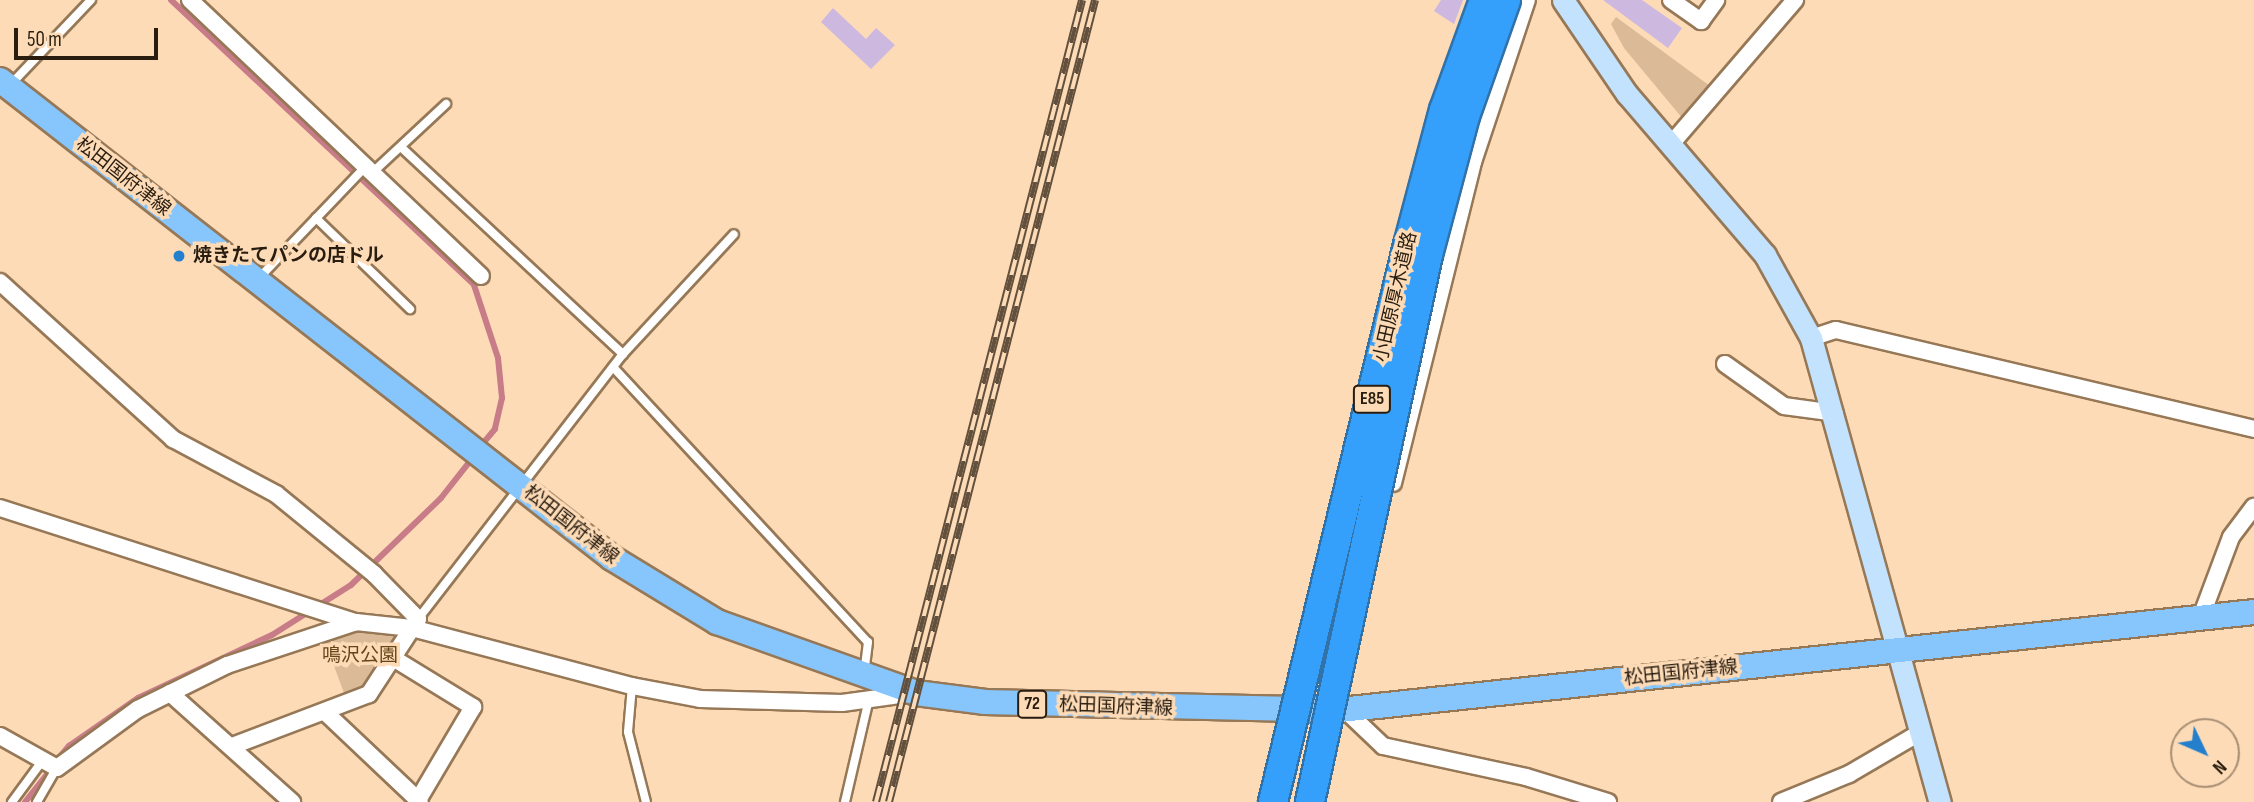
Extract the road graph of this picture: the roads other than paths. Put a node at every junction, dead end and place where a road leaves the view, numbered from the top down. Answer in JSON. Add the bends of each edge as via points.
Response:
{"nodes":[{"id":1,"x":190,"y":0,"type":"edge"},
{"id":2,"x":1483,"y":0,"type":"edge"},
{"id":3,"x":1506,"y":0,"type":"edge"},
{"id":4,"x":1527,"y":0,"type":"edge"},
{"id":5,"x":1563,"y":0,"type":"edge"},
{"id":6,"x":1671,"y":0,"type":"edge"},
{"id":7,"x":1716,"y":0,"type":"edge"},
{"id":8,"x":1795,"y":0,"type":"edge"},
{"id":9,"x":88,"y":1,"type":"edge"},
{"id":10,"x":4,"y":83,"type":"edge"},
{"id":11,"x":446,"y":104,"type":"dead end"},
{"id":12,"x":1672,"y":143,"type":"junction"},
{"id":13,"x":403,"y":149,"type":"junction"},
{"id":14,"x":369,"y":169,"type":"junction"},
{"id":15,"x":316,"y":218,"type":"junction"},
{"id":16,"x":734,"y":234,"type":"dead end"},
{"id":17,"x":481,"y":276,"type":"dead end"},
{"id":18,"x":0,"y":282,"type":"edge"},
{"id":19,"x":256,"y":282,"type":"junction"},
{"id":20,"x":410,"y":309,"type":"dead end"},
{"id":21,"x":1811,"y":338,"type":"junction"},
{"id":22,"x":623,"y":354,"type":"junction"},
{"id":23,"x":1725,"y":364,"type":"dead end"},
{"id":24,"x":613,"y":367,"type":"junction"},
{"id":25,"x":1835,"y":413,"type":"junction"},
{"id":26,"x":2254,"y":429,"type":"edge"},
{"id":27,"x":521,"y":487,"type":"junction"},
{"id":28,"x":0,"y":508,"type":"edge"},
{"id":29,"x":2254,"y":508,"type":"edge"},
{"id":30,"x":2254,"y":612,"type":"edge"},
{"id":31,"x":2201,"y":617,"type":"junction"},
{"id":32,"x":356,"y":622,"type":"junction"},
{"id":33,"x":415,"y":624,"type":"junction"},
{"id":34,"x":1897,"y":649,"type":"junction"},
{"id":35,"x":393,"y":658,"type":"junction"},
{"id":36,"x":864,"y":674,"type":"junction"},
{"id":37,"x":632,"y":686,"type":"junction"},
{"id":38,"x":170,"y":693,"type":"junction"},
{"id":39,"x":916,"y":693,"type":"junction"},
{"id":40,"x":869,"y":699,"type":"junction"},
{"id":41,"x":1340,"y":710,"type":"junction"},
{"id":42,"x":327,"y":713,"type":"junction"},
{"id":43,"x":1921,"y":732,"type":"junction"},
{"id":44,"x":0,"y":736,"type":"edge"},
{"id":45,"x":232,"y":747,"type":"junction"},
{"id":46,"x":50,"y":764,"type":"junction"},
{"id":47,"x":419,"y":801,"type":"edge"},
{"id":48,"x":12,"y":802,"type":"edge"},
{"id":49,"x":37,"y":802,"type":"edge"},
{"id":50,"x":292,"y":802,"type":"edge"},
{"id":51,"x":646,"y":802,"type":"edge"},
{"id":52,"x":845,"y":802,"type":"edge"},
{"id":53,"x":1273,"y":802,"type":"edge"},
{"id":54,"x":1310,"y":802,"type":"edge"},
{"id":55,"x":1608,"y":802,"type":"edge"},
{"id":56,"x":1781,"y":802,"type":"edge"},
{"id":57,"x":1940,"y":802,"type":"edge"}],
"edges":[{"from":1,"to":14,"type":"street"},
{"from":2,"to":53,"type":"highway","name":"小田原厚木道路","number":"E85","bridge":true,"via":[[1444,110],[1411,233]]},
{"from":3,"to":54,"type":"highway","name":"小田原厚木道路","number":"E85","bridge":true,"via":[[1465,116],[1428,255]]},
{"from":4,"to":41,"type":"street","via":[[1447,257]]},
{"from":5,"to":12,"type":"street","via":[[1606,67]]},
{"from":6,"to":7,"type":"street","via":[[1702,21]]},
{"from":8,"to":12,"type":"street"},
{"from":9,"to":10,"type":"lane"},
{"from":10,"to":19,"type":"main road","name":"松田国府津線","number":"72"},
{"from":11,"to":13,"type":"lane"},
{"from":12,"to":21,"type":"street","via":[[1765,255]]},
{"from":13,"to":14,"type":"lane"},
{"from":13,"to":22,"type":"lane"},
{"from":14,"to":15,"type":"lane"},
{"from":14,"to":17,"type":"street"},
{"from":15,"to":19,"type":"lane"},
{"from":15,"to":20,"type":"lane"},
{"from":16,"to":22,"type":"lane"},
{"from":18,"to":33,"type":"street","via":[[173,439],[276,495],[374,574]]},
{"from":19,"to":27,"type":"main road","name":"松田国府津線","number":"72"},
{"from":21,"to":25,"type":"street"},
{"from":21,"to":26,"type":"street","via":[[1836,330]]},
{"from":22,"to":24,"type":"lane"},
{"from":23,"to":25,"type":"street","via":[[1784,406]]},
{"from":24,"to":27,"type":"lane"},
{"from":24,"to":36,"type":"lane","via":[[868,642]]},
{"from":25,"to":34,"type":"street"},
{"from":27,"to":33,"type":"lane"},
{"from":27,"to":36,"type":"main road","name":"松田国府津線","number":"72","via":[[612,558],[717,622]]},
{"from":28,"to":32,"type":"street"},
{"from":29,"to":31,"type":"street","via":[[2231,537]]},
{"from":30,"to":31,"type":"main road","name":"松田国府津線","number":"72"},
{"from":31,"to":34,"type":"main road","name":"松田国府津線","number":"72"},
{"from":32,"to":33,"type":"street"},
{"from":32,"to":38,"type":"street","via":[[227,665]]},
{"from":33,"to":35,"type":"street"},
{"from":33,"to":37,"type":"street"},
{"from":34,"to":41,"type":"main road","name":"松田国府津線","number":"72"},
{"from":34,"to":43,"type":"street"},
{"from":35,"to":42,"type":"street","via":[[369,694]]},
{"from":35,"to":47,"type":"street","via":[[473,707]]},
{"from":36,"to":39,"type":"main road","name":"松田国府津線","number":"72"},
{"from":37,"to":40,"type":"street","via":[[700,699],[842,703]]},
{"from":37,"to":51,"type":"lane","via":[[628,732]]},
{"from":38,"to":45,"type":"street"},
{"from":38,"to":46,"type":"street"},
{"from":39,"to":40,"type":"street"},
{"from":39,"to":41,"type":"main road","name":"松田国府津線","number":"72","via":[[985,702]]},
{"from":40,"to":52,"type":"lane"},
{"from":41,"to":55,"type":"street","via":[[1383,746],[1526,777]]},
{"from":42,"to":45,"type":"street"},
{"from":42,"to":47,"type":"street"},
{"from":43,"to":56,"type":"street","via":[[1849,774]]},
{"from":43,"to":57,"type":"street"},
{"from":44,"to":46,"type":"street"},
{"from":45,"to":50,"type":"street"},
{"from":46,"to":48,"type":"lane"},
{"from":46,"to":49,"type":"lane"}]}
